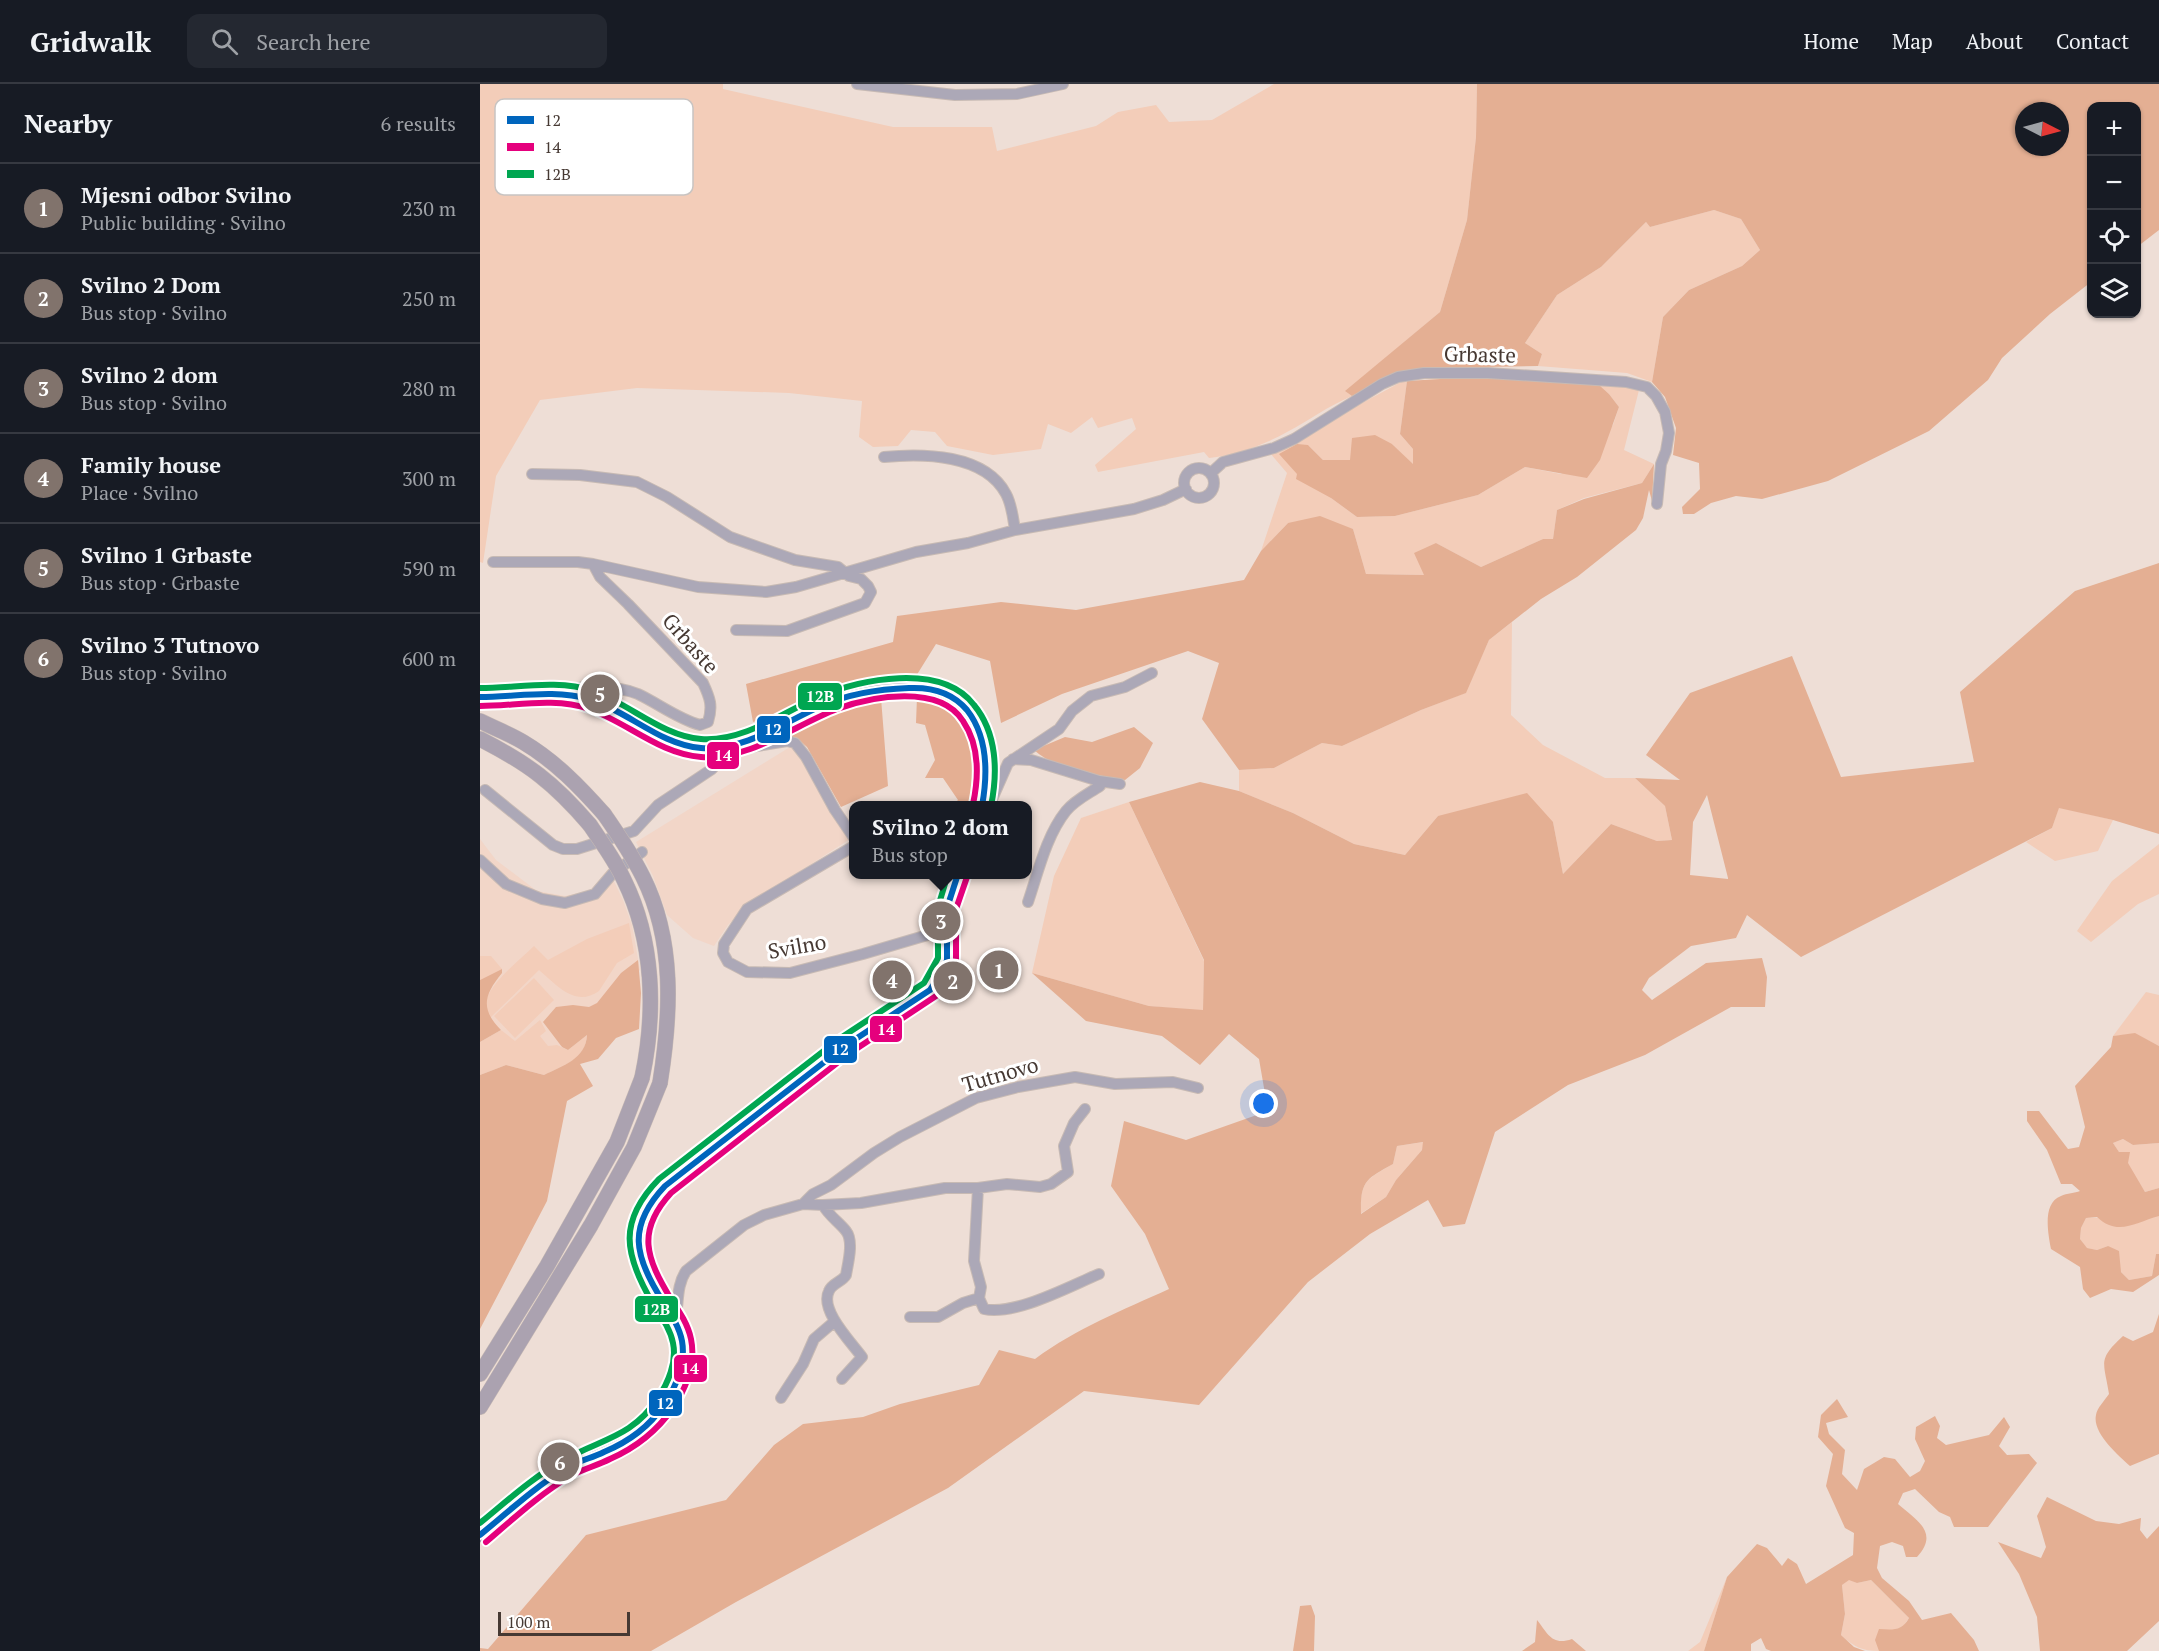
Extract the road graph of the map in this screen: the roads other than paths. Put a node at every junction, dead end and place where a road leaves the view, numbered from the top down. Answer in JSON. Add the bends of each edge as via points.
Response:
{"nodes":[{"id":1,"x":857,"y":84,"type":"edge"},
{"id":2,"x":1063,"y":84,"type":"edge"},
{"id":3,"x":884,"y":457,"type":"dead end"},
{"id":4,"x":1211,"y":473,"type":"junction"},
{"id":5,"x":532,"y":474,"type":"dead end"},
{"id":6,"x":1185,"y":489,"type":"junction"},
{"id":7,"x":1657,"y":504,"type":"dead end"},
{"id":8,"x":1015,"y":530,"type":"junction"},
{"id":9,"x":493,"y":562,"type":"dead end"},
{"id":10,"x":593,"y":564,"type":"junction"},
{"id":11,"x":844,"y":572,"type":"junction"},
{"id":12,"x":736,"y":630,"type":"dead end"},
{"id":13,"x":1152,"y":673,"type":"dead end"},
{"id":14,"x":566,"y":695,"type":"junction"},
{"id":15,"x":480,"y":697,"type":"edge"},
{"id":16,"x":480,"y":721,"type":"edge"},
{"id":17,"x":480,"y":739,"type":"edge"},
{"id":18,"x":742,"y":742,"type":"junction"},
{"id":19,"x":721,"y":748,"type":"junction"},
{"id":20,"x":1013,"y":759,"type":"junction"},
{"id":21,"x":1099,"y":781,"type":"junction"},
{"id":22,"x":1120,"y":784,"type":"dead end"},
{"id":23,"x":485,"y":790,"type":"dead end"},
{"id":24,"x":982,"y":801,"type":"edge"},
{"id":25,"x":991,"y":801,"type":"edge"},
{"id":26,"x":849,"y":831,"type":"edge"},
{"id":27,"x":849,"y":849,"type":"edge"},
{"id":28,"x":642,"y":852,"type":"dead end"},
{"id":29,"x":480,"y":860,"type":"edge"},
{"id":30,"x":956,"y":879,"type":"edge"},
{"id":31,"x":1028,"y":902,"type":"dead end"},
{"id":32,"x":948,"y":929,"type":"junction"},
{"id":33,"x":1198,"y":1088,"type":"dead end"},
{"id":34,"x":1085,"y":1109,"type":"dead end"},
{"id":35,"x":978,"y":1188,"type":"junction"},
{"id":36,"x":803,"y":1204,"type":"junction"},
{"id":37,"x":823,"y":1205,"type":"junction"},
{"id":38,"x":1100,"y":1274,"type":"dead end"},
{"id":39,"x":979,"y":1298,"type":"junction"},
{"id":40,"x":910,"y":1317,"type":"dead end"},
{"id":41,"x":835,"y":1321,"type":"junction"},
{"id":42,"x":675,"y":1322,"type":"junction"},
{"id":43,"x":480,"y":1374,"type":"edge"},
{"id":44,"x":842,"y":1379,"type":"dead end"},
{"id":45,"x":781,"y":1398,"type":"dead end"},
{"id":46,"x":480,"y":1407,"type":"edge"},
{"id":47,"x":480,"y":1535,"type":"edge"}],
"edges":[{"from":1,"to":2,"type":"street","via":[[955,95],[1017,94]]},
{"from":3,"to":8,"type":"street","via":[[931,456],[979,467],[1006,494]]},
{"from":4,"to":6,"type":"street","name":"Grbaste","via":[[1198,468],[1189,471]]},
{"from":4,"to":6,"type":"street","via":[[1215,482],[1208,496],[1198,498]]},
{"from":4,"to":7,"type":"street","name":"Grbaste","via":[[1223,462],[1294,439],[1398,377],[1424,373],[1552,376],[1626,382],[1647,387],[1656,396],[1665,412],[1669,433]]},
{"from":5,"to":11,"type":"street","name":"Grbaste","via":[[637,482],[667,496],[730,537],[795,560],[838,567]]},
{"from":6,"to":8,"type":"street","name":"Grbaste","via":[[1134,509]]},
{"from":8,"to":11,"type":"street","name":"Grbaste"},
{"from":9,"to":10,"type":"street","name":"Grbaste"},
{"from":10,"to":11,"type":"street","name":"Grbaste","via":[[699,587],[766,592]]},
{"from":10,"to":14,"type":"street","name":"Grbaste","via":[[600,577],[703,683],[712,709],[708,722],[700,725],[621,689],[587,686]]},
{"from":11,"to":12,"type":"street","name":"Grbaste","via":[[868,586],[871,592],[865,603],[787,631]]},
{"from":13,"to":20,"type":"street","via":[[1125,687],[1091,696],[1072,711],[1059,729]]},
{"from":14,"to":15,"type":"main road"},
{"from":14,"to":19,"type":"main road","via":[[590,699],[680,743]]},
{"from":16,"to":46,"type":"highway","bridge":true,"via":[[523,741],[554,764],[578,785],[624,842],[644,878],[656,913],[669,993],[668,1035],[660,1083],[634,1147]]},
{"from":17,"to":43,"type":"highway","bridge":true,"via":[[515,757],[565,796],[610,854],[637,914],[648,956],[652,1006],[642,1078],[617,1142]]},
{"from":18,"to":19,"type":"main road"},
{"from":18,"to":24,"type":"main road","via":[[834,701],[864,692],[942,690],[963,704],[976,722],[986,758]]},
{"from":18,"to":26,"type":"street","via":[[751,747],[795,743]]},
{"from":19,"to":23,"type":"street","via":[[712,769],[658,805],[634,831],[577,849],[553,845]]},
{"from":20,"to":21,"type":"street","via":[[1031,760]]},
{"from":20,"to":25,"type":"street"},
{"from":21,"to":22,"type":"street"},
{"from":21,"to":31,"type":"street","via":[[1100,786],[1077,801],[1056,825]]},
{"from":27,"to":32,"type":"street","name":"Svilno","via":[[747,909],[724,944],[728,962],[747,972],[790,973]]},
{"from":28,"to":29,"type":"street","via":[[613,873],[595,894],[565,903],[542,899],[506,884]]},
{"from":30,"to":32,"type":"main road","via":[[947,908]]},
{"from":32,"to":42,"type":"main road","via":[[947,960],[930,990],[836,1053],[665,1186],[645,1208],[639,1226],[639,1246],[651,1279]]},
{"from":33,"to":36,"type":"street","name":"Tutnovo","via":[[1173,1082],[1115,1084],[1075,1077],[976,1098],[891,1143]]},
{"from":34,"to":35,"type":"street","name":"Tutnovo","via":[[1068,1134],[1064,1146],[1068,1172],[1062,1177],[1040,1187],[1007,1184]]},
{"from":35,"to":37,"type":"street","name":"Tutnovo","via":[[945,1188],[890,1199]]},
{"from":35,"to":39,"type":"street","via":[[974,1261],[981,1287]]},
{"from":36,"to":37,"type":"street","name":"Tutnovo"},
{"from":36,"to":42,"type":"street","name":"Tutnovo","via":[[753,1220],[691,1266],[680,1280]]},
{"from":37,"to":41,"type":"street","via":[[846,1231],[849,1241],[846,1275],[826,1299]]},
{"from":38,"to":39,"type":"street","via":[[1008,1309],[984,1309]]},
{"from":39,"to":40,"type":"street","via":[[938,1317]]},
{"from":41,"to":44,"type":"street","via":[[862,1357]]},
{"from":41,"to":45,"type":"street","via":[[814,1339]]},
{"from":42,"to":47,"type":"main road","via":[[683,1347],[681,1368],[668,1399],[648,1425],[617,1446],[553,1477]]}]}
